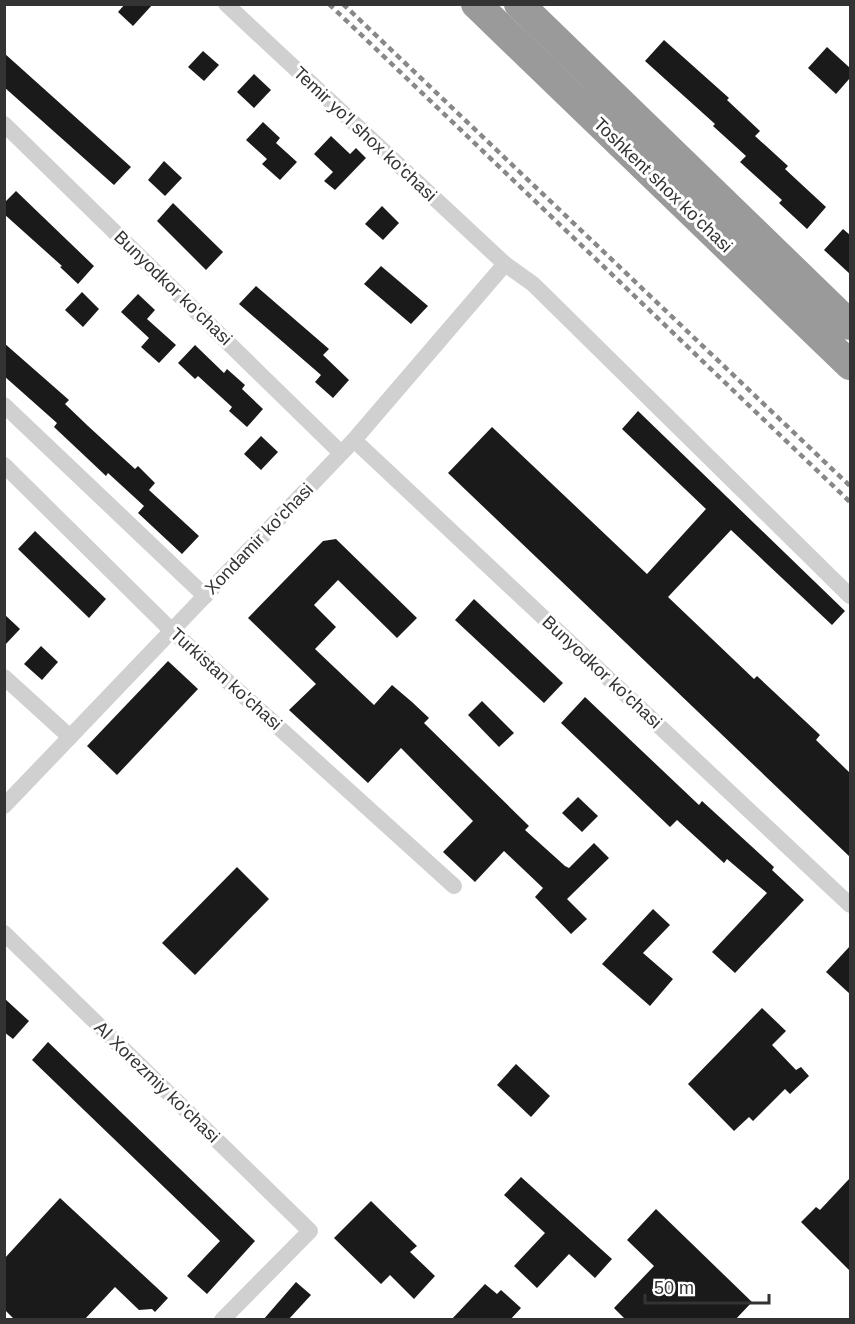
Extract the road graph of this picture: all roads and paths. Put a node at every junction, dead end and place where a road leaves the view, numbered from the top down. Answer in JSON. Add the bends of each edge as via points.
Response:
{"nodes":[{"id":1,"x":226,"y":4,"type":"edge"},
{"id":2,"x":476,"y":4,"type":"edge"},
{"id":3,"x":519,"y":4,"type":"edge"},
{"id":4,"x":4,"y":124,"type":"edge"},
{"id":5,"x":505,"y":264,"type":"junction"},
{"id":6,"x":848,"y":317,"type":"edge"},
{"id":7,"x":850,"y":365,"type":"edge"},
{"id":8,"x":4,"y":405,"type":"edge"},
{"id":9,"x":354,"y":440,"type":"junction"},
{"id":10,"x":341,"y":453,"type":"junction"},
{"id":11,"x":4,"y":465,"type":"edge"},
{"id":12,"x":205,"y":596,"type":"junction"},
{"id":13,"x":850,"y":596,"type":"edge"},
{"id":14,"x":172,"y":630,"type":"junction"},
{"id":15,"x":4,"y":677,"type":"edge"},
{"id":16,"x":70,"y":737,"type":"junction"},
{"id":17,"x":4,"y":806,"type":"edge"},
{"id":18,"x":454,"y":886,"type":"dead end"},
{"id":19,"x":850,"y":905,"type":"edge"},
{"id":20,"x":4,"y":933,"type":"edge"},
{"id":21,"x":222,"y":1320,"type":"edge"}],
"edges":[{"from":1,"to":5,"type":"street","name":"Temir yo'l shox ko'chasi"},
{"from":2,"to":7,"type":"highway","name":"Toshkent shox ko'chasi"},
{"from":3,"to":6,"type":"highway","name":"Toshkent shox ko'chasi"},
{"from":4,"to":10,"type":"street","name":"Bunyodkor ko'chasi"},
{"from":5,"to":9,"type":"street","name":"Xondamir ko'chasi"},
{"from":5,"to":13,"type":"street","name":"Temir yo'l shox ko'chasi","via":[[533,284]]},
{"from":8,"to":12,"type":"street"},
{"from":9,"to":10,"type":"street","name":"Xondamir ko'chasi"},
{"from":9,"to":19,"type":"street","name":"Bunyodkor ko'chasi"},
{"from":10,"to":12,"type":"street","name":"Xondamir ko'chasi"},
{"from":11,"to":14,"type":"street","name":"Turkistan ko'chasi"},
{"from":12,"to":14,"type":"street","name":"Xondamir ko'chasi"},
{"from":14,"to":16,"type":"street","name":"Xondamir ko'chasi"},
{"from":14,"to":18,"type":"street","name":"Turkistan ko'chasi"},
{"from":15,"to":16,"type":"street"},
{"from":16,"to":17,"type":"street","name":"Xondamir ko'chasi"},
{"from":20,"to":21,"type":"street","name":"Al Xorezmiy ko'chasi","via":[[310,1231]]}]}
